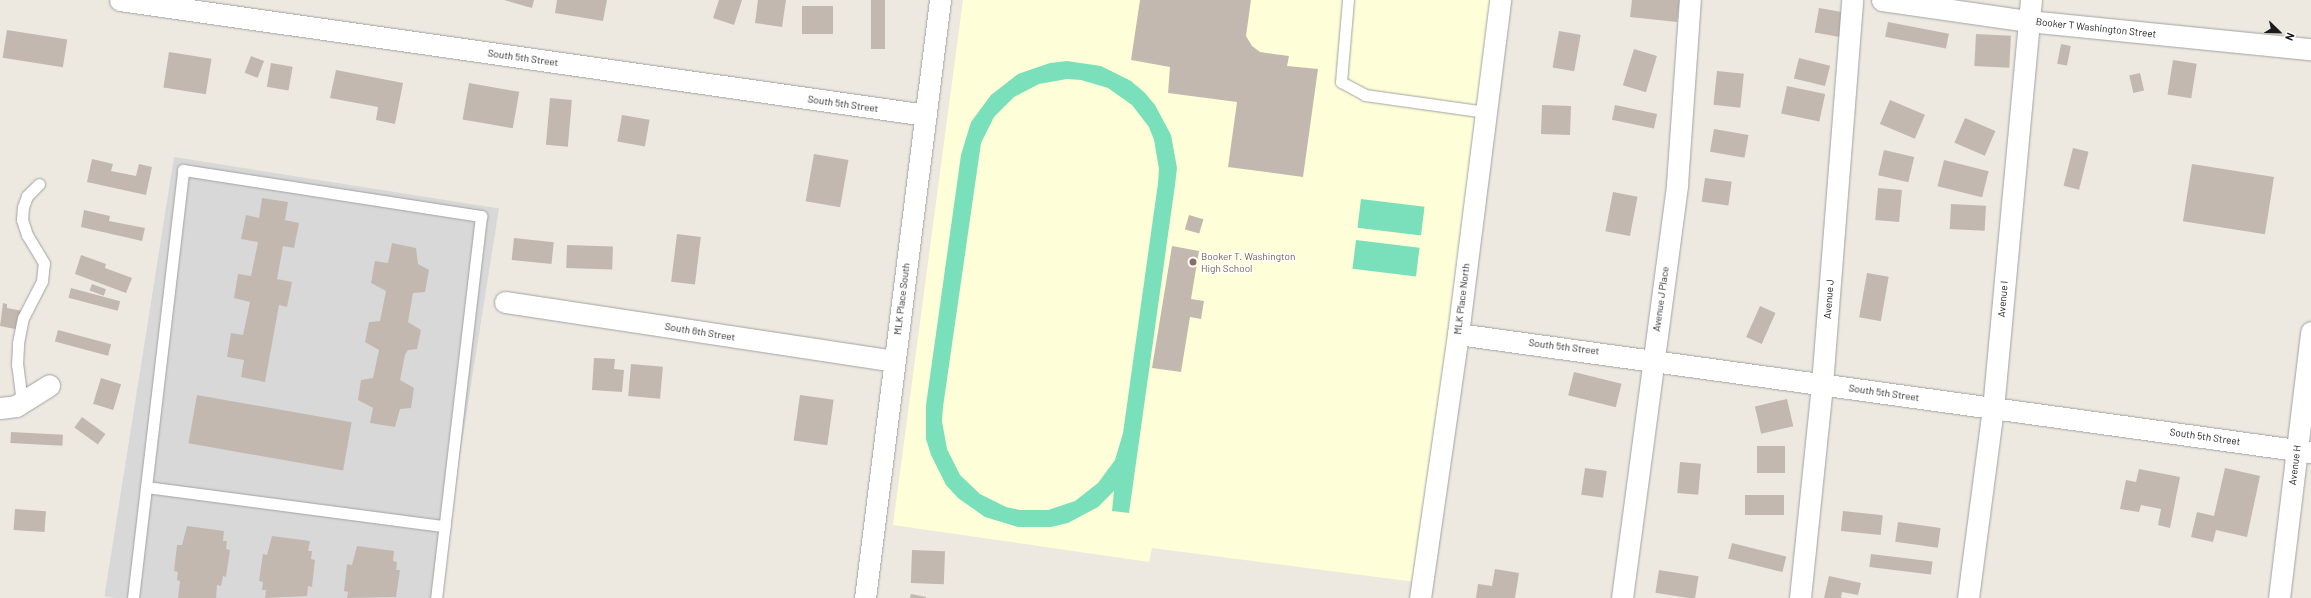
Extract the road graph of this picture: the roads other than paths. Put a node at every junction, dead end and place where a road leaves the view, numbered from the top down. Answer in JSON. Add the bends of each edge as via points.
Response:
{"nodes":[{"id":1,"x":120,"y":0,"type":"edge"},
{"id":2,"x":940,"y":0,"type":"edge"},
{"id":3,"x":1348,"y":0,"type":"edge"},
{"id":4,"x":1500,"y":0,"type":"edge"},
{"id":5,"x":1690,"y":0,"type":"edge"},
{"id":6,"x":1852,"y":0,"type":"edge"},
{"id":7,"x":1882,"y":0,"type":"edge"},
{"id":8,"x":2031,"y":0,"type":"edge"},
{"id":9,"x":158,"y":3,"type":"edge"},
{"id":10,"x":2028,"y":21,"type":"junction"},
{"id":11,"x":2311,"y":49,"type":"edge"},
{"id":12,"x":1486,"y":112,"type":"junction"},
{"id":13,"x":926,"y":115,"type":"junction"},
{"id":14,"x":39,"y":184,"type":"dead end"},
{"id":15,"x":505,"y":302,"type":"dead end"},
{"id":16,"x":2311,"y":332,"type":"edge"},
{"id":17,"x":1458,"y":334,"type":"junction"},
{"id":18,"x":1653,"y":359,"type":"junction"},
{"id":19,"x":894,"y":361,"type":"junction"},
{"id":20,"x":1822,"y":384,"type":"junction"},
{"id":21,"x":48,"y":385,"type":"dead end"},
{"id":22,"x":22,"y":402,"type":"junction"},
{"id":23,"x":0,"y":408,"type":"edge"},
{"id":24,"x":1993,"y":409,"type":"junction"},
{"id":25,"x":2304,"y":451,"type":"edge"},
{"id":26,"x":146,"y":487,"type":"junction"},
{"id":27,"x":444,"y":526,"type":"junction"},
{"id":28,"x":133,"y":598,"type":"edge"},
{"id":29,"x":436,"y":598,"type":"edge"},
{"id":30,"x":865,"y":598,"type":"edge"},
{"id":31,"x":1420,"y":598,"type":"edge"},
{"id":32,"x":1622,"y":598,"type":"edge"},
{"id":33,"x":1800,"y":598,"type":"edge"},
{"id":34,"x":1968,"y":598,"type":"edge"},
{"id":35,"x":2279,"y":598,"type":"edge"}],
"edges":[{"from":1,"to":9,"type":"street","name":"South 5th Street"},
{"from":2,"to":13,"type":"street","name":"MLK Place South"},
{"from":3,"to":12,"type":"lane","via":[[1341,82],[1364,95]]},
{"from":4,"to":12,"type":"street","name":"MLK Place North"},
{"from":5,"to":18,"type":"street","name":"Avenue J Place","via":[[1677,184]]},
{"from":6,"to":20,"type":"street","name":"Avenue J"},
{"from":7,"to":10,"type":"street","name":"Booker T Washington Street"},
{"from":8,"to":10,"type":"street","name":"Avenue I"},
{"from":9,"to":13,"type":"street","name":"South 5th Street"},
{"from":10,"to":11,"type":"street","name":"Booker T Washington Street"},
{"from":10,"to":24,"type":"street","name":"Avenue I"},
{"from":12,"to":17,"type":"street","name":"MLK Place North"},
{"from":13,"to":19,"type":"street","name":"MLK Place South"},
{"from":14,"to":22,"type":"lane","via":[[27,196],[23,207],[22,220],[27,234],[44,263],[42,281],[23,318],[18,343],[17,365]]},
{"from":15,"to":19,"type":"street","name":"South 6th Street"},
{"from":16,"to":25,"type":"street","name":"Avenue H"},
{"from":17,"to":18,"type":"street","name":"South 5th Street"},
{"from":17,"to":31,"type":"street","name":"MLK Place North"},
{"from":18,"to":20,"type":"street","name":"South 5th Street"},
{"from":18,"to":32,"type":"street","name":"Avenue J Place"},
{"from":19,"to":30,"type":"street","name":"MLK Place South"},
{"from":20,"to":24,"type":"street","name":"South 5th Street"},
{"from":20,"to":33,"type":"street","name":"Avenue J"},
{"from":21,"to":22,"type":"street"},
{"from":22,"to":23,"type":"street","via":[[16,406]]},
{"from":24,"to":25,"type":"street","name":"South 5th Street"},
{"from":24,"to":34,"type":"street","name":"Avenue I"},
{"from":25,"to":35,"type":"street","name":"Avenue H"},
{"from":26,"to":27,"type":"lane"},
{"from":26,"to":27,"type":"lane","via":[[183,170],[481,216]]},
{"from":26,"to":28,"type":"lane"},
{"from":27,"to":29,"type":"lane"}]}
